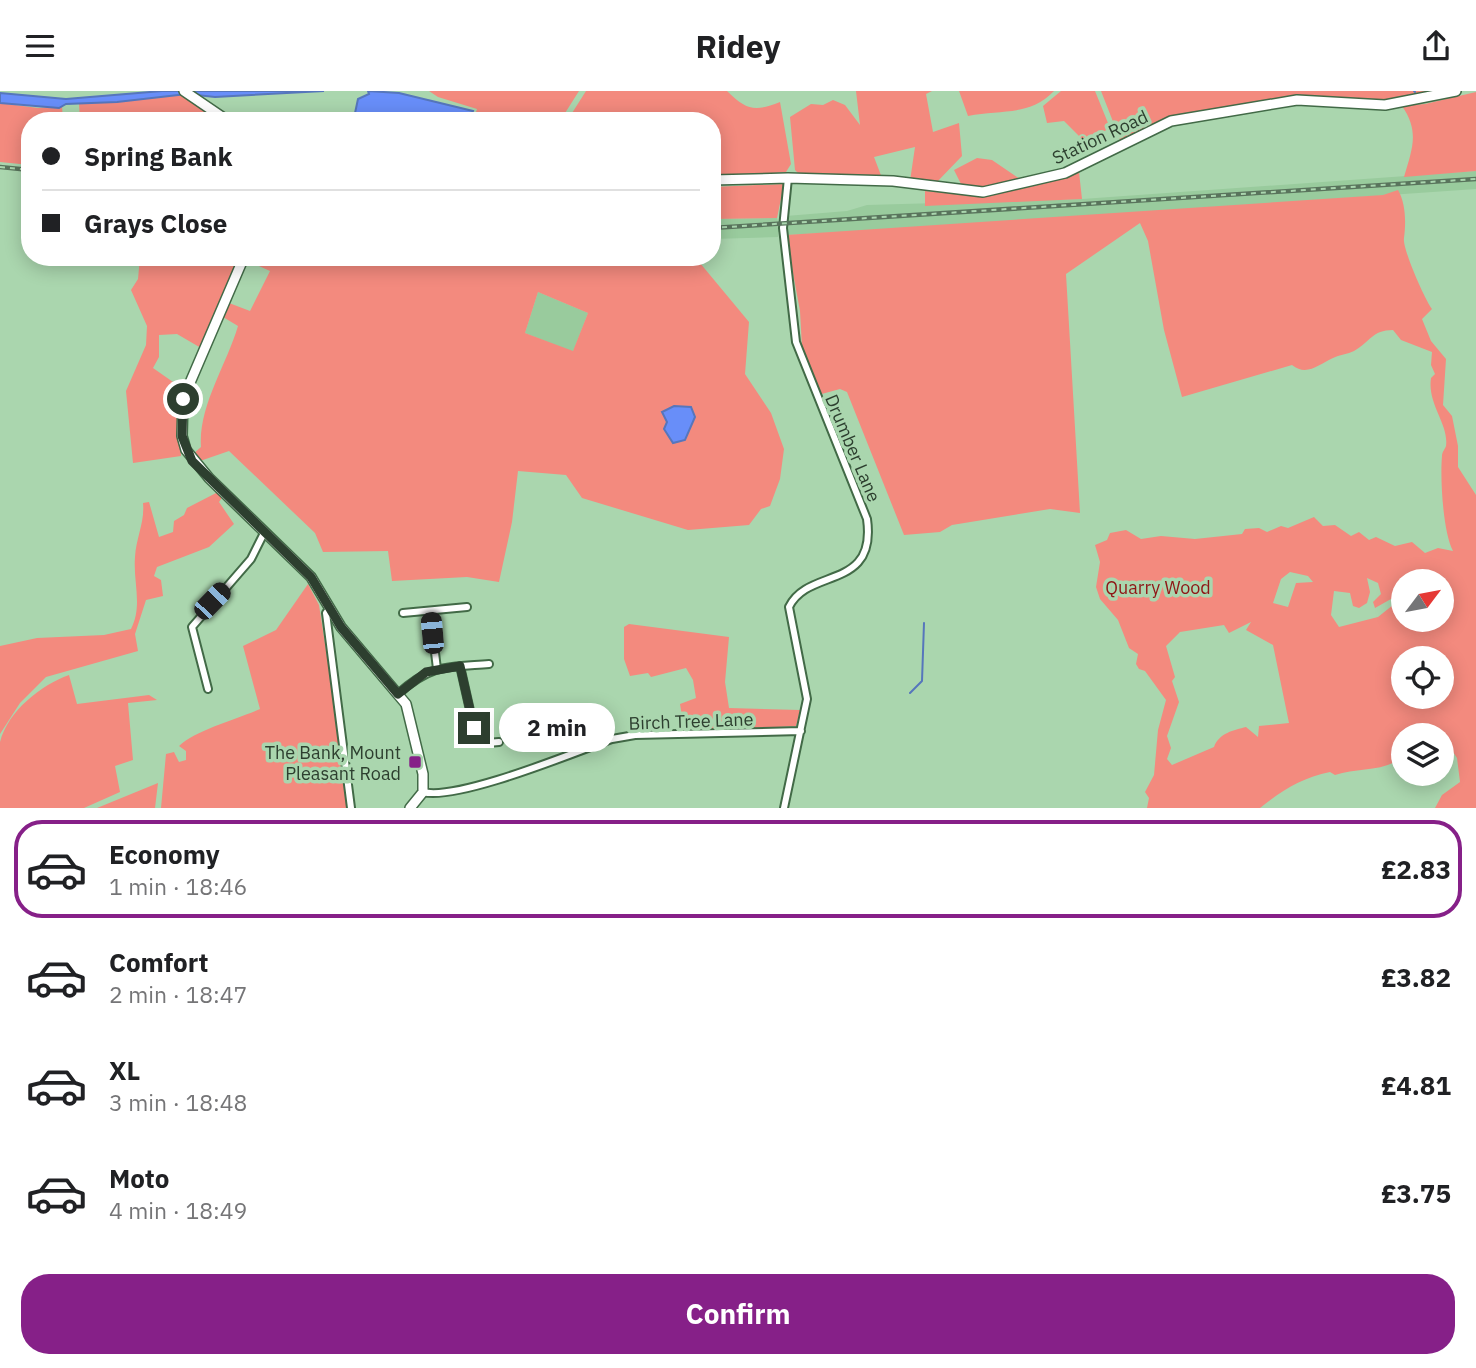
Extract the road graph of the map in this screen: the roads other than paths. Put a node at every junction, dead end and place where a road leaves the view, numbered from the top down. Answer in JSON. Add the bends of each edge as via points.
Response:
{"nodes":[{"id":1,"x":1456,"y":91,"type":"edge"},
{"id":2,"x":187,"y":94,"type":"edge"},
{"id":3,"x":214,"y":112,"type":"edge"},
{"id":4,"x":788,"y":178,"type":"junction"},
{"id":5,"x":721,"y":180,"type":"edge"},
{"id":6,"x":240,"y":266,"type":"edge"},
{"id":7,"x":264,"y":533,"type":"junction"},
{"id":8,"x":467,"y":607,"type":"dead end"},
{"id":9,"x":329,"y":609,"type":"junction"},
{"id":10,"x":430,"y":611,"type":"junction"},
{"id":11,"x":403,"y":613,"type":"dead end"},
{"id":12,"x":489,"y":664,"type":"dead end"},
{"id":13,"x":460,"y":666,"type":"junction"},
{"id":14,"x":437,"y":669,"type":"junction"},
{"id":15,"x":208,"y":689,"type":"dead end"},
{"id":16,"x":398,"y":694,"type":"junction"},
{"id":17,"x":801,"y":731,"type":"junction"},
{"id":18,"x":499,"y":742,"type":"dead end"},
{"id":19,"x":423,"y":792,"type":"junction"},
{"id":20,"x":351,"y":808,"type":"edge"},
{"id":21,"x":411,"y":808,"type":"edge"},
{"id":22,"x":784,"y":808,"type":"edge"}],
"edges":[{"from":1,"to":4,"type":"street","name":"Station Road","via":[[1385,105],[1305,100],[1185,117],[1065,173],[984,192],[893,181]]},
{"from":2,"to":3,"type":"street"},
{"from":4,"to":5,"type":"street","name":"Station Road"},
{"from":4,"to":17,"type":"street","name":"Drumber Lane","via":[[783,228],[796,342],[869,534],[862,555],[848,572],[803,591],[789,607],[807,690]]},
{"from":6,"to":7,"type":"street","via":[[183,399],[182,436],[192,461]]},
{"from":7,"to":9,"type":"street","via":[[303,568]]},
{"from":7,"to":15,"type":"street","via":[[257,551],[192,627]]},
{"from":8,"to":10,"type":"street"},
{"from":9,"to":16,"type":"street"},
{"from":9,"to":20,"type":"street"},
{"from":10,"to":11,"type":"street"},
{"from":10,"to":14,"type":"street"},
{"from":12,"to":13,"type":"street"},
{"from":13,"to":14,"type":"street"},
{"from":13,"to":18,"type":"street","via":[[477,734],[487,743]]},
{"from":14,"to":16,"type":"street","via":[[419,676]]},
{"from":16,"to":19,"type":"street","via":[[413,724],[424,774]]},
{"from":17,"to":19,"type":"street","name":"Birch Tree Lane","via":[[635,735],[469,788],[436,795]]},
{"from":17,"to":22,"type":"street"},
{"from":19,"to":21,"type":"street"}]}
